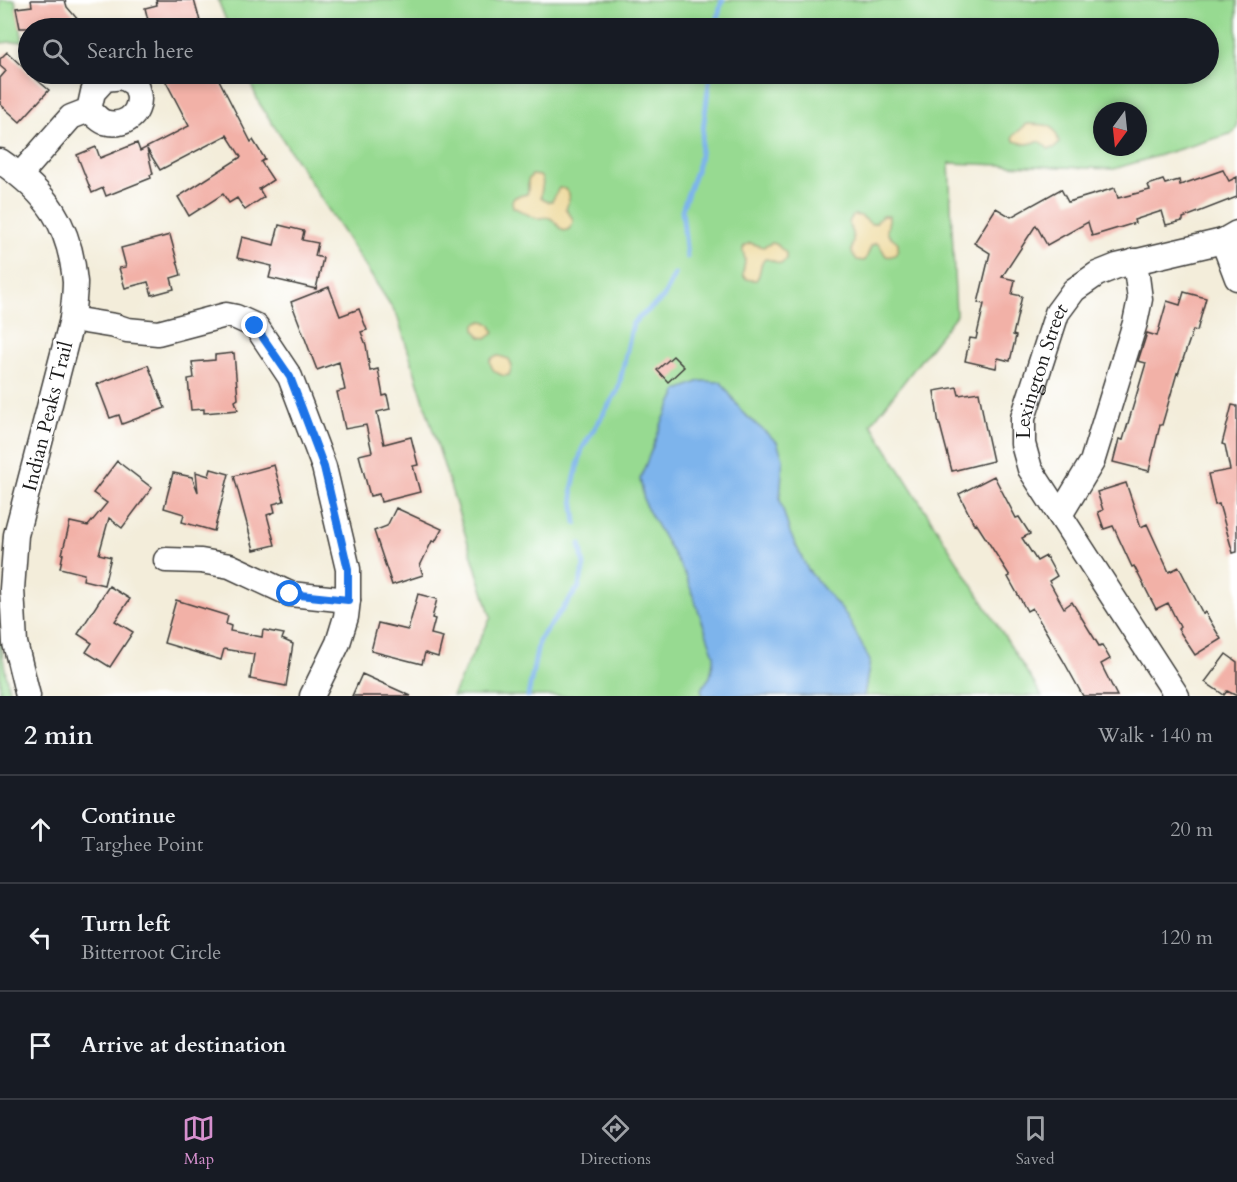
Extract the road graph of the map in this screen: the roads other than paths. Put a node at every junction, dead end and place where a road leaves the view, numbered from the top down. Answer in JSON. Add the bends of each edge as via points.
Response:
{"nodes":[{"id":1,"x":89,"y":110,"type":"dead end"},
{"id":2,"x":0,"y":161,"type":"edge"},
{"id":3,"x":20,"y":174,"type":"junction"},
{"id":4,"x":1230,"y":237,"type":"edge"},
{"id":5,"x":1135,"y":261,"type":"junction"},
{"id":6,"x":1237,"y":278,"type":"edge"},
{"id":7,"x":72,"y":319,"type":"junction"},
{"id":8,"x":1060,"y":515,"type":"junction"},
{"id":9,"x":166,"y":561,"type":"dead end"},
{"id":10,"x":348,"y":600,"type":"junction"},
{"id":11,"x":28,"y":696,"type":"edge"},
{"id":12,"x":312,"y":696,"type":"edge"},
{"id":13,"x":1177,"y":696,"type":"edge"}],
"edges":[{"from":1,"to":3,"type":"street","via":[[71,117]]},
{"from":2,"to":3,"type":"street","name":"Indian Peaks Trail"},
{"from":3,"to":7,"type":"street","name":"Indian Peaks Trail","via":[[57,215],[70,248],[75,284]]},
{"from":4,"to":5,"type":"street","name":"Lexington Street"},
{"from":4,"to":6,"type":"street"},
{"from":5,"to":8,"type":"street","via":[[1140,299],[1136,323],[1092,462]]},
{"from":5,"to":8,"type":"street","name":"Lexington Street","via":[[1097,274],[1074,290],[1057,313],[1023,418],[1023,444],[1030,469]]},
{"from":7,"to":10,"type":"street","via":[[158,333],[226,315],[255,326],[290,377],[324,467],[348,569]]},
{"from":7,"to":11,"type":"street","name":"Indian Peaks Trail","via":[[16,535],[12,589],[15,643]]},
{"from":8,"to":13,"type":"street","name":"Lexington Street"},
{"from":9,"to":10,"type":"street","via":[[230,566],[290,594]]},
{"from":10,"to":12,"type":"street","via":[[338,643]]}]}
